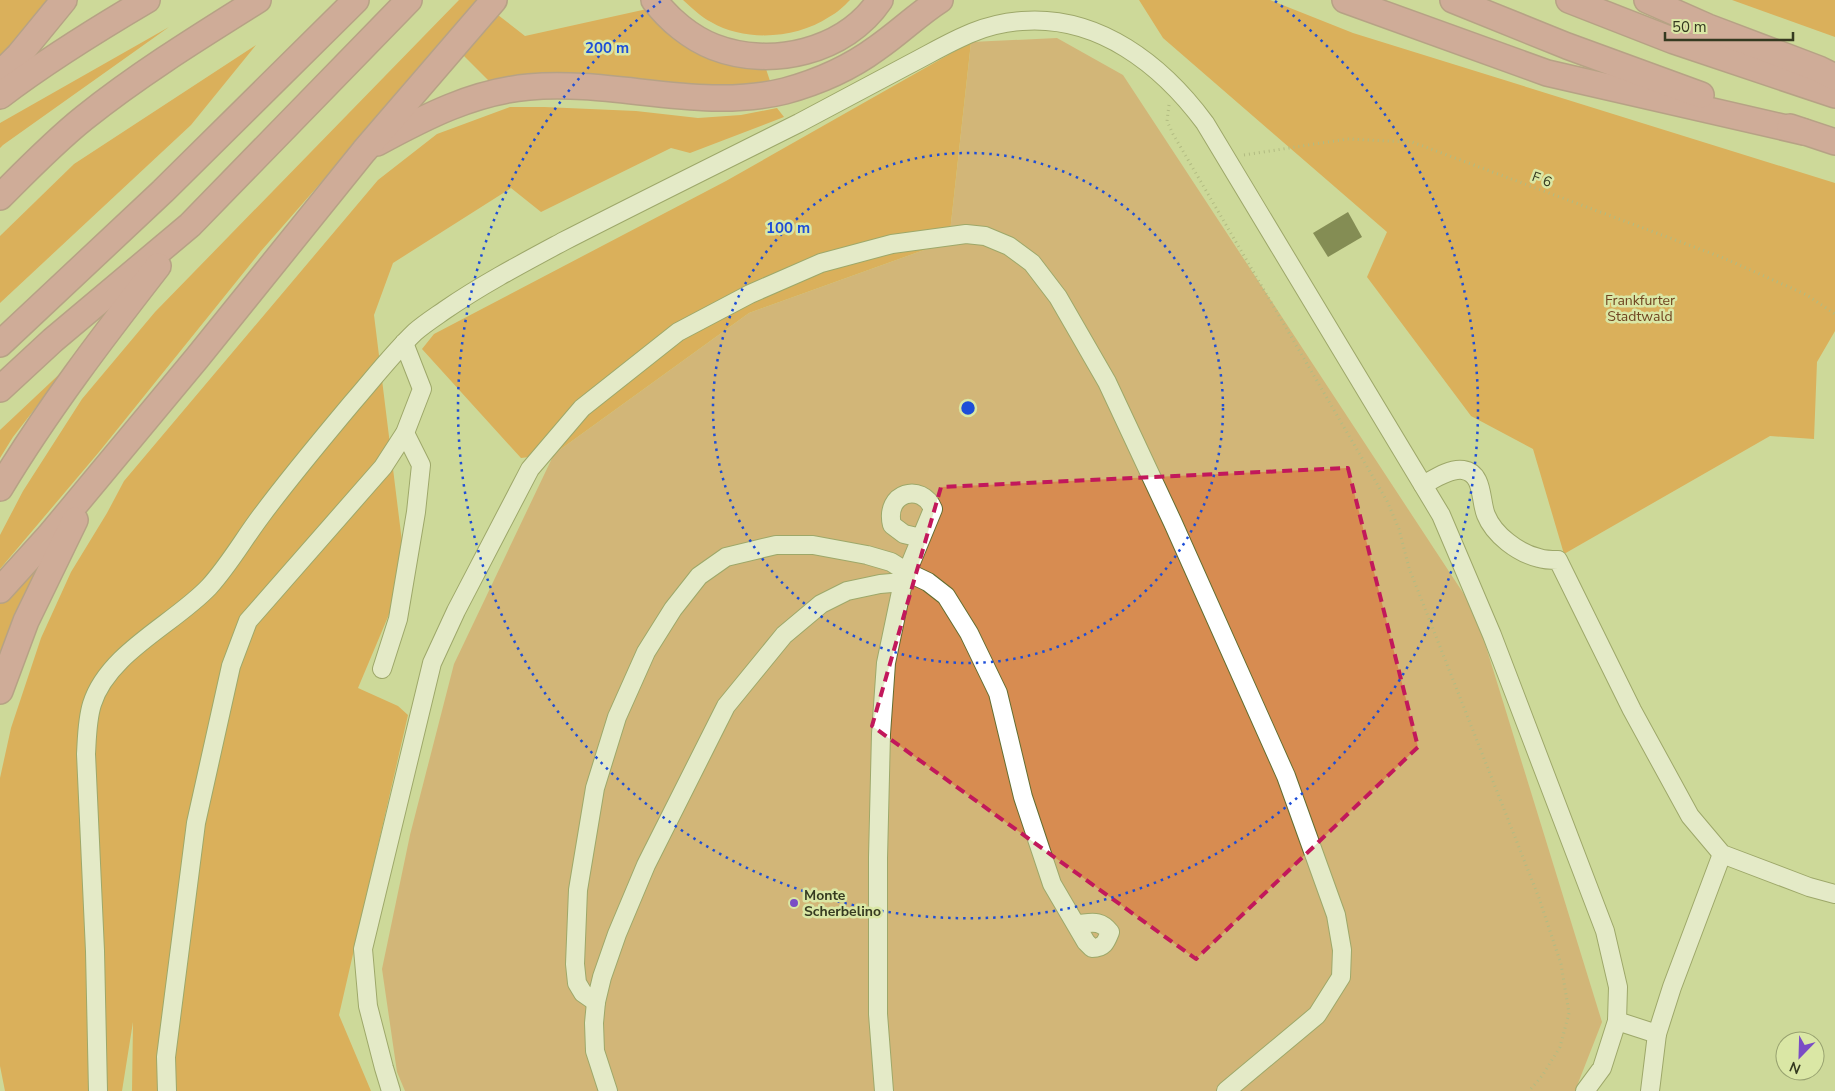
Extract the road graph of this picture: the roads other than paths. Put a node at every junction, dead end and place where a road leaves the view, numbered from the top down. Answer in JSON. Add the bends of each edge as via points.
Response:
{"nodes":[{"id":1,"x":64,"y":0,"type":"edge"},
{"id":2,"x":147,"y":0,"type":"edge"},
{"id":3,"x":258,"y":0,"type":"edge"},
{"id":4,"x":356,"y":0,"type":"edge"},
{"id":5,"x":409,"y":0,"type":"edge"},
{"id":6,"x":494,"y":0,"type":"edge"},
{"id":7,"x":654,"y":0,"type":"edge"},
{"id":8,"x":880,"y":0,"type":"edge"},
{"id":9,"x":940,"y":0,"type":"edge"},
{"id":10,"x":1345,"y":0,"type":"edge"},
{"id":11,"x":1453,"y":0,"type":"edge"},
{"id":12,"x":1569,"y":0,"type":"edge"},
{"id":13,"x":1647,"y":0,"type":"edge"},
{"id":14,"x":0,"y":74,"type":"edge"},
{"id":15,"x":1835,"y":77,"type":"edge"},
{"id":16,"x":0,"y":96,"type":"edge"},
{"id":17,"x":1835,"y":96,"type":"edge"},
{"id":18,"x":1804,"y":132,"type":"junction"},
{"id":19,"x":1835,"y":142,"type":"edge"},
{"id":20,"x":364,"y":151,"type":"junction"},
{"id":21,"x":0,"y":197,"type":"edge"},
{"id":22,"x":190,"y":225,"type":"junction"},
{"id":23,"x":404,"y":343,"type":"junction"},
{"id":24,"x":0,"y":344,"type":"edge"},
{"id":25,"x":0,"y":389,"type":"edge"},
{"id":26,"x":405,"y":433,"type":"junction"},
{"id":27,"x":94,"y":482,"type":"junction"},
{"id":28,"x":1423,"y":485,"type":"junction"},
{"id":29,"x":0,"y":488,"type":"edge"},
{"id":30,"x":921,"y":538,"type":"dead end"},
{"id":31,"x":905,"y":577,"type":"junction"},
{"id":32,"x":0,"y":590,"type":"edge"},
{"id":33,"x":382,"y":669,"type":"dead end"},
{"id":34,"x":0,"y":691,"type":"edge"},
{"id":35,"x":1722,"y":854,"type":"junction"},
{"id":36,"x":1835,"y":894,"type":"edge"},
{"id":37,"x":1077,"y":924,"type":"dead end"},
{"id":38,"x":596,"y":1002,"type":"junction"},
{"id":39,"x":1617,"y":1021,"type":"junction"},
{"id":40,"x":1657,"y":1034,"type":"junction"},
{"id":41,"x":98,"y":1091,"type":"edge"},
{"id":42,"x":167,"y":1091,"type":"edge"},
{"id":43,"x":392,"y":1091,"type":"edge"},
{"id":44,"x":608,"y":1091,"type":"edge"},
{"id":45,"x":884,"y":1091,"type":"edge"},
{"id":46,"x":1226,"y":1091,"type":"edge"},
{"id":47,"x":1585,"y":1091,"type":"edge"},
{"id":48,"x":1650,"y":1091,"type":"edge"}],
"edges":[{"from":1,"to":14,"type":"highway"},
{"from":2,"to":16,"type":"highway","via":[[88,35]]},
{"from":3,"to":21,"type":"highway","via":[[158,63],[90,114]]},
{"from":4,"to":24,"type":"highway","via":[[163,191]]},
{"from":5,"to":22,"type":"highway"},
{"from":6,"to":20,"type":"highway"},
{"from":7,"to":8,"type":"highway","via":[[674,22],[714,47],[736,53],[783,56],[825,45],[855,26]]},
{"from":9,"to":20,"type":"highway","via":[[860,60],[822,79],[783,91],[757,96],[712,97],[583,87],[528,87],[457,103]]},
{"from":10,"to":18,"type":"highway","via":[[1547,73]]},
{"from":11,"to":18,"type":"highway","via":[[1567,46]]},
{"from":12,"to":17,"type":"highway","via":[[1674,41]]},
{"from":13,"to":15,"type":"highway"},
{"from":18,"to":19,"type":"highway"},
{"from":20,"to":27,"type":"highway"},
{"from":22,"to":25,"type":"highway"},
{"from":22,"to":29,"type":"highway","via":[[86,360],[21,452]]},
{"from":23,"to":26,"type":"lane","via":[[422,389]]},
{"from":23,"to":28,"type":"lane","via":[[420,328],[496,277],[949,42],[1002,23],[1048,21],[1074,25],[1128,48],[1180,92],[1205,123]]},
{"from":23,"to":41,"type":"lane","via":[[290,477],[207,589],[120,661],[92,701],[86,754]]},
{"from":26,"to":33,"type":"lane","via":[[421,465],[398,619]]},
{"from":26,"to":42,"type":"lane","via":[[383,467],[248,621],[231,666],[196,823],[166,1058]]},
{"from":27,"to":32,"type":"highway"},
{"from":27,"to":34,"type":"highway","via":[[26,621]]},
{"from":28,"to":35,"type":"lane","via":[[1449,472],[1463,470],[1475,476],[1486,515],[1496,532],[1521,552],[1539,559],[1558,560],[1632,710],[1690,816]]},
{"from":28,"to":39,"type":"lane","via":[[1441,515],[1492,635],[1604,931],[1618,987]]},
{"from":30,"to":31,"type":"lane"},
{"from":31,"to":37,"type":"lane","via":[[928,582],[946,596],[986,667],[998,693],[1023,797],[1052,884]]},
{"from":31,"to":38,"type":"lane","via":[[847,591],[821,604],[784,635],[726,706],[646,865],[617,934]]},
{"from":31,"to":38,"type":"lane","via":[[892,562],[867,555],[813,545],[776,545],[726,557],[699,576],[673,609],[646,652],[617,717],[595,788],[578,890],[575,964],[577,983],[583,993]]},
{"from":31,"to":45,"type":"lane","via":[[886,663],[881,734],[878,1014]]},
{"from":35,"to":36,"type":"lane"},
{"from":35,"to":40,"type":"lane"},
{"from":38,"to":44,"type":"lane","via":[[595,1051]]},
{"from":39,"to":40,"type":"lane"},
{"from":39,"to":47,"type":"lane","via":[[1602,1068]]},
{"from":40,"to":48,"type":"lane"},
{"from":43,"to":46,"type":"lane","via":[[368,1006],[363,949],[432,663],[530,469],[582,408],[678,332],[750,294],[821,263],[892,244],[966,234],[985,236],[1009,246],[1032,263],[1058,297],[1107,382],[1286,776],[1336,915],[1342,950],[1340,977],[1317,1015]]}]}
